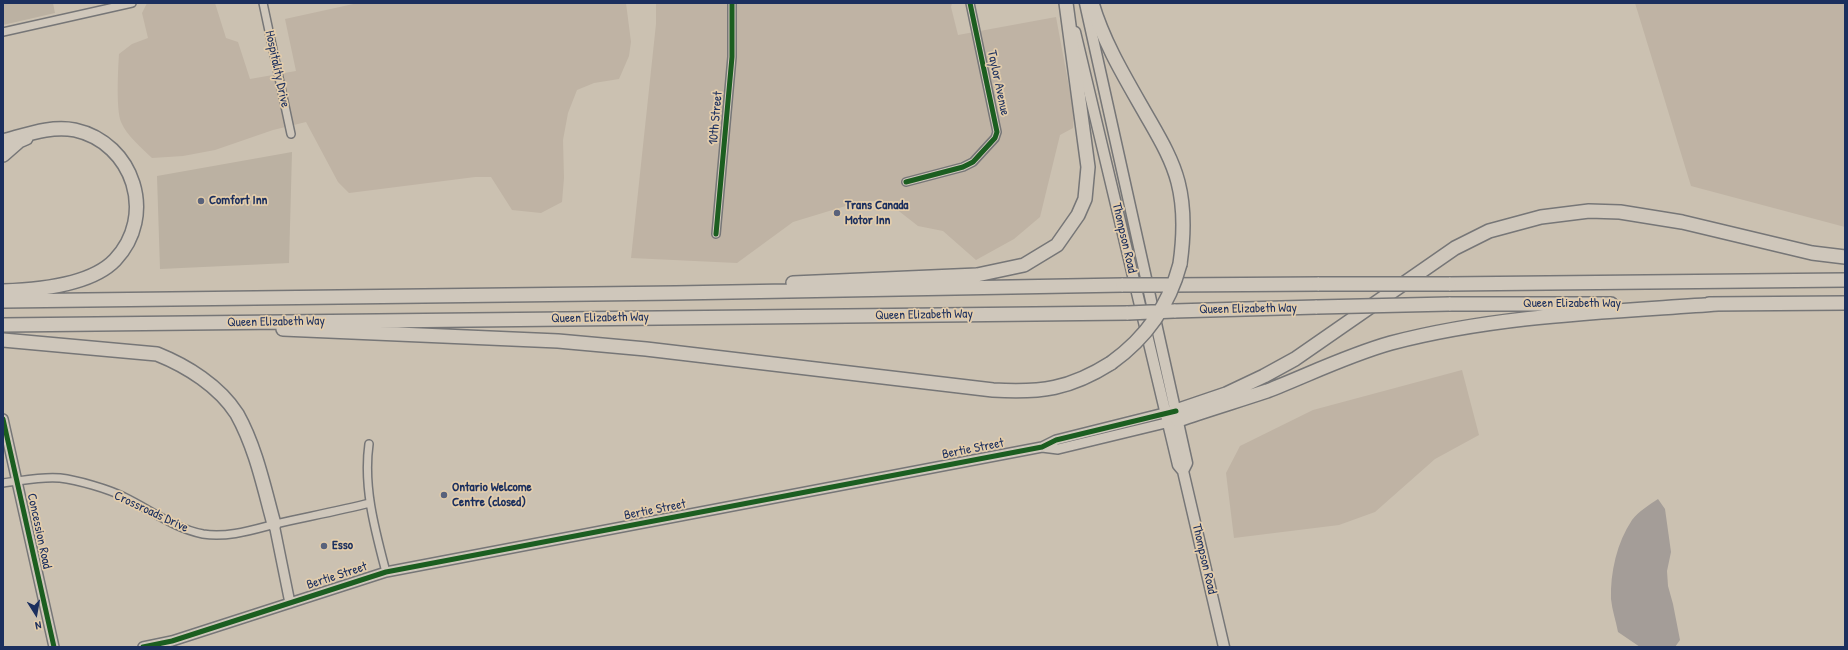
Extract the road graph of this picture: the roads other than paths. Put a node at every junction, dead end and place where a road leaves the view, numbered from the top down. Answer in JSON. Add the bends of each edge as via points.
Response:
{"nodes":[{"id":1,"x":132,"y":3,"type":"edge"},
{"id":2,"x":263,"y":3,"type":"edge"},
{"id":3,"x":732,"y":3,"type":"edge"},
{"id":4,"x":970,"y":3,"type":"edge"},
{"id":5,"x":1067,"y":3,"type":"edge"},
{"id":6,"x":1085,"y":3,"type":"edge"},
{"id":7,"x":1092,"y":3,"type":"edge"},
{"id":8,"x":3,"y":32,"type":"edge"},
{"id":9,"x":38,"y":132,"type":"junction"},
{"id":10,"x":291,"y":134,"type":"dead end"},
{"id":11,"x":3,"y":141,"type":"edge"},
{"id":12,"x":3,"y":156,"type":"edge"},
{"id":13,"x":906,"y":182,"type":"dead end"},
{"id":14,"x":716,"y":234,"type":"dead end"},
{"id":15,"x":1845,"y":257,"type":"edge"},
{"id":16,"x":1845,"y":280,"type":"edge"},
{"id":17,"x":11,"y":294,"type":"edge"},
{"id":18,"x":676,"y":294,"type":"junction"},
{"id":19,"x":3,"y":301,"type":"edge"},
{"id":20,"x":1845,"y":303,"type":"edge"},
{"id":21,"x":1718,"y":304,"type":"junction"},
{"id":22,"x":189,"y":323,"type":"junction"},
{"id":23,"x":3,"y":325,"type":"edge"},
{"id":24,"x":3,"y":340,"type":"edge"},
{"id":25,"x":1172,"y":417,"type":"junction"},
{"id":26,"x":3,"y":419,"type":"edge"},
{"id":27,"x":369,"y":444,"type":"dead end"},
{"id":28,"x":17,"y":481,"type":"junction"},
{"id":29,"x":3,"y":483,"type":"edge"},
{"id":30,"x":370,"y":503,"type":"junction"},
{"id":31,"x":274,"y":524,"type":"junction"},
{"id":32,"x":386,"y":572,"type":"junction"},
{"id":33,"x":290,"y":602,"type":"junction"},
{"id":34,"x":54,"y":647,"type":"edge"},
{"id":35,"x":143,"y":647,"type":"edge"},
{"id":36,"x":1224,"y":647,"type":"edge"}],
"edges":[{"from":1,"to":8,"type":"street"},
{"from":2,"to":10,"type":"street","name":"Hospitality Drive"},
{"from":3,"to":14,"type":"street","name":"10th Street","via":[[732,57]]},
{"from":4,"to":13,"type":"street","name":"Taylor Avenue","via":[[997,132],[995,138],[973,162],[963,168]]},
{"from":5,"to":18,"type":"highway","via":[[1088,167],[1085,199],[1081,210],[1057,245],[1024,265],[977,274],[750,284]]},
{"from":5,"to":25,"type":"main road","name":"Thompson Road"},
{"from":6,"to":25,"type":"main road","name":"Thompson Road"},
{"from":7,"to":22,"type":"highway","bridge":true,"via":[[1118,66],[1163,145],[1176,174],[1181,195],[1184,234],[1174,284],[1161,312],[1145,334],[1111,363],[1091,376],[1069,384],[1047,390],[1020,392],[558,341],[305,331]]},
{"from":9,"to":11,"type":"highway"},
{"from":9,"to":12,"type":"highway","via":[[19,141]]},
{"from":9,"to":17,"type":"highway","via":[[75,130],[92,137],[122,159],[131,175],[136,196],[136,214],[127,243],[115,260],[100,271],[65,284]]},
{"from":15,"to":25,"type":"highway","via":[[1812,253],[1682,222],[1620,212],[1589,211],[1541,217],[1489,231],[1455,248],[1295,358],[1264,376]]},
{"from":16,"to":18,"type":"highway","name":"Queen Elizabeth Way","bridge":true,"via":[[1123,285]]},
{"from":17,"to":18,"type":"highway","name":"Queen Elizabeth Way"},
{"from":17,"to":19,"type":"highway","name":"Queen Elizabeth Way"},
{"from":20,"to":21,"type":"highway","name":"Queen Elizabeth Way"},
{"from":21,"to":22,"type":"highway","name":"Queen Elizabeth Way","bridge":true,"via":[[1449,304],[1128,313]]},
{"from":21,"to":25,"type":"highway","via":[[1529,318],[1456,328],[1389,344],[1266,391]]},
{"from":22,"to":23,"type":"highway","name":"Queen Elizabeth Way"},
{"from":24,"to":31,"type":"highway","via":[[157,354],[179,363],[217,392],[236,414],[251,445]]},
{"from":25,"to":32,"type":"street","name":"Bertie Street","via":[[1056,440],[1042,447]]},
{"from":25,"to":36,"type":"main road","name":"Thompson Road","via":[[1187,463],[1183,471]]},
{"from":26,"to":28,"type":"street","name":"Concession Road"},
{"from":27,"to":30,"type":"street","via":[[367,458]]},
{"from":28,"to":29,"type":"street","name":"Crossroads Drive"},
{"from":28,"to":31,"type":"street","name":"Crossroads Drive","via":[[60,478],[89,485],[124,496],[155,516],[184,529],[205,534],[238,533]]},
{"from":28,"to":34,"type":"street","name":"Concession Road"},
{"from":30,"to":31,"type":"street","name":"Crossroads Drive"},
{"from":30,"to":32,"type":"street"},
{"from":31,"to":33,"type":"street"},
{"from":32,"to":33,"type":"street","name":"Bertie Street"},
{"from":33,"to":35,"type":"street","name":"Bertie Street","via":[[172,641]]}]}
